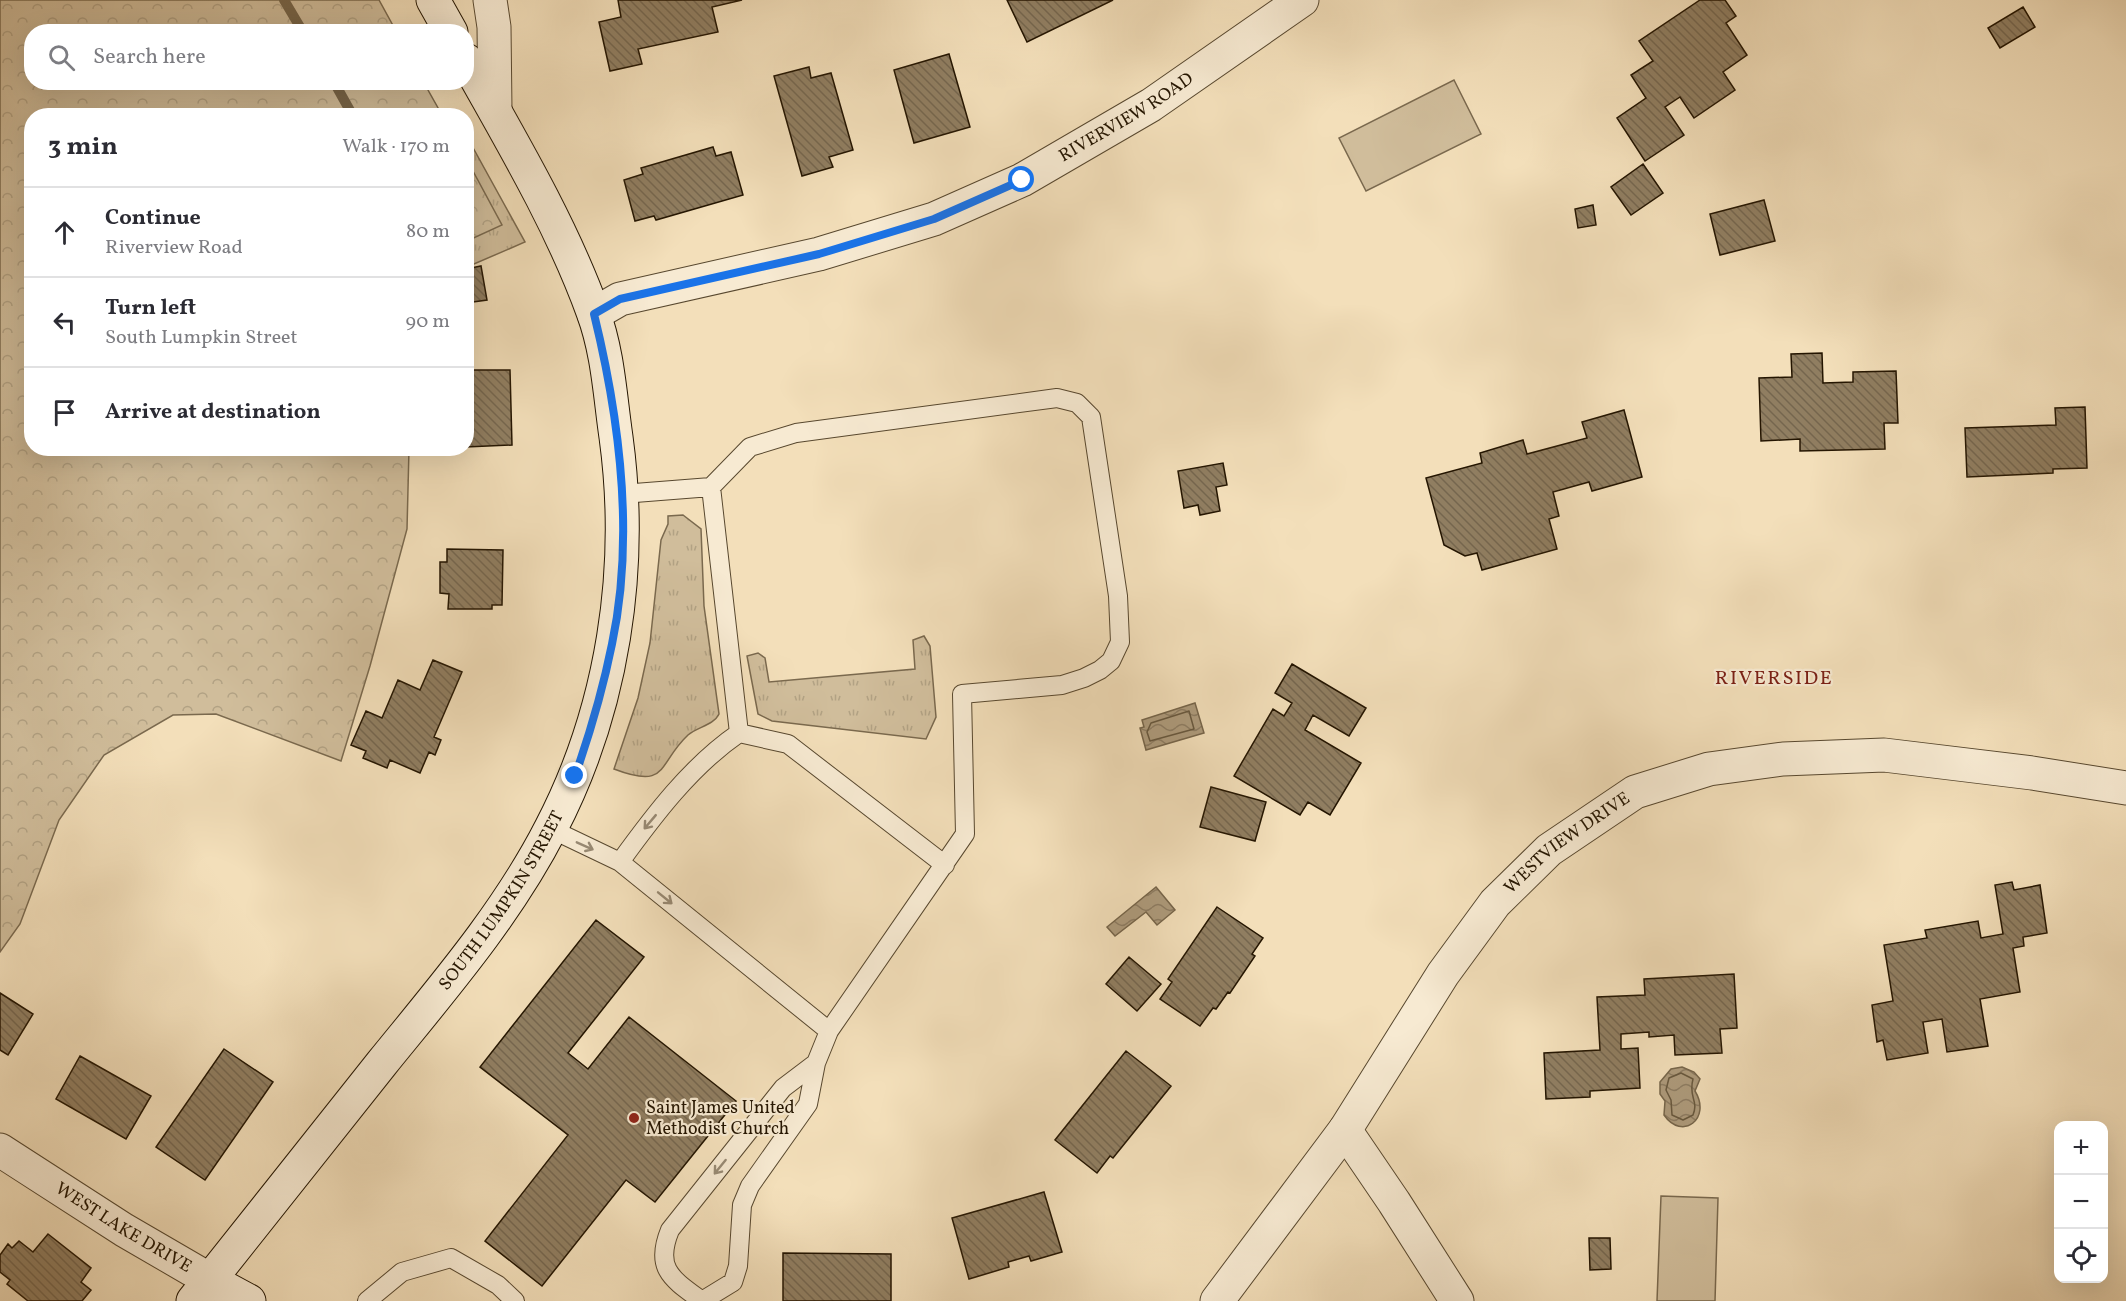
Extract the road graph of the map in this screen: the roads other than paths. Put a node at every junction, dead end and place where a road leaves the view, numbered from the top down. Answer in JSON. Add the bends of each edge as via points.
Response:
{"nodes":[{"id":1,"x":433,"y":0,"type":"edge"},
{"id":2,"x":490,"y":0,"type":"edge"},
{"id":3,"x":1302,"y":0,"type":"edge"},
{"id":4,"x":1262,"y":11,"type":"edge"},
{"id":5,"x":446,"y":24,"type":"edge"},
{"id":6,"x":474,"y":74,"type":"edge"},
{"id":7,"x":495,"y":110,"type":"junction"},
{"id":8,"x":594,"y":314,"type":"junction"},
{"id":9,"x":711,"y":486,"type":"junction"},
{"id":10,"x":622,"y":494,"type":"junction"},
{"id":11,"x":739,"y":733,"type":"junction"},
{"id":12,"x":2126,"y":788,"type":"edge"},
{"id":13,"x":551,"y":829,"type":"junction"},
{"id":14,"x":620,"y":862,"type":"junction"},
{"id":15,"x":945,"y":865,"type":"junction"},
{"id":16,"x":829,"y":1031,"type":"junction"},
{"id":17,"x":816,"y":1063,"type":"junction"},
{"id":18,"x":1345,"y":1130,"type":"junction"},
{"id":19,"x":0,"y":1150,"type":"edge"},
{"id":20,"x":201,"y":1290,"type":"edge"},
{"id":21,"x":249,"y":1301,"type":"edge"},
{"id":22,"x":367,"y":1301,"type":"edge"},
{"id":23,"x":515,"y":1301,"type":"edge"},
{"id":24,"x":702,"y":1301,"type":"edge"},
{"id":25,"x":1216,"y":1301,"type":"edge"},
{"id":26,"x":1456,"y":1301,"type":"edge"}],
"edges":[{"from":1,"to":5,"type":"street"},
{"from":2,"to":7,"type":"street"},
{"from":3,"to":4,"type":"street","name":"RIVERVIEW ROAD"},
{"from":4,"to":8,"type":"street","name":"RIVERVIEW ROAD","via":[[1151,105],[1022,180],[934,219],[819,254],[620,299]]},
{"from":6,"to":7,"type":"street","name":"SOUTH LUMPKIN STREET"},
{"from":7,"to":8,"type":"street","name":"SOUTH LUMPKIN STREET","via":[[535,183]]},
{"from":8,"to":10,"type":"street","name":"SOUTH LUMPKIN STREET","via":[[606,362]]},
{"from":9,"to":10,"type":"lane"},
{"from":9,"to":11,"type":"lane"},
{"from":9,"to":15,"type":"lane","via":[[750,447],[796,433],[1057,398],[1077,403],[1090,417],[1118,596],[1120,642],[1111,661],[1084,678],[1062,685],[962,694],[966,834]]},
{"from":10,"to":13,"type":"street","name":"SOUTH LUMPKIN STREET","via":[[621,575],[613,643],[594,722]]},
{"from":11,"to":14,"type":"lane","one_way":true,"via":[[715,749],[646,825]]},
{"from":11,"to":15,"type":"lane","via":[[788,744]]},
{"from":12,"to":18,"type":"street","name":"WESTVIEW DRIVE","via":[[2032,772],[1884,755],[1783,759],[1709,769],[1635,792],[1549,850],[1494,903],[1443,974]]},
{"from":13,"to":14,"type":"lane","one_way":true},
{"from":13,"to":20,"type":"street","name":"SOUTH LUMPKIN STREET","via":[[484,932]]},
{"from":14,"to":16,"type":"lane","one_way":true},
{"from":15,"to":16,"type":"lane"},
{"from":16,"to":17,"type":"lane"},
{"from":17,"to":24,"type":"lane","via":[[808,1104],[750,1186],[742,1205],[738,1266],[733,1282]]},
{"from":17,"to":24,"type":"lane","one_way":true,"via":[[783,1088],[670,1230],[662,1247],[663,1264],[676,1283]]},
{"from":18,"to":25,"type":"street","name":"WESTVIEW DRIVE"},
{"from":18,"to":26,"type":"street"},
{"from":19,"to":20,"type":"street","name":"WEST LAKE DRIVE","via":[[124,1230]]},
{"from":20,"to":21,"type":"street","name":"WEST LAKE DRIVE"},
{"from":22,"to":23,"type":"lane","via":[[402,1272],[451,1258],[498,1285]]}]}
